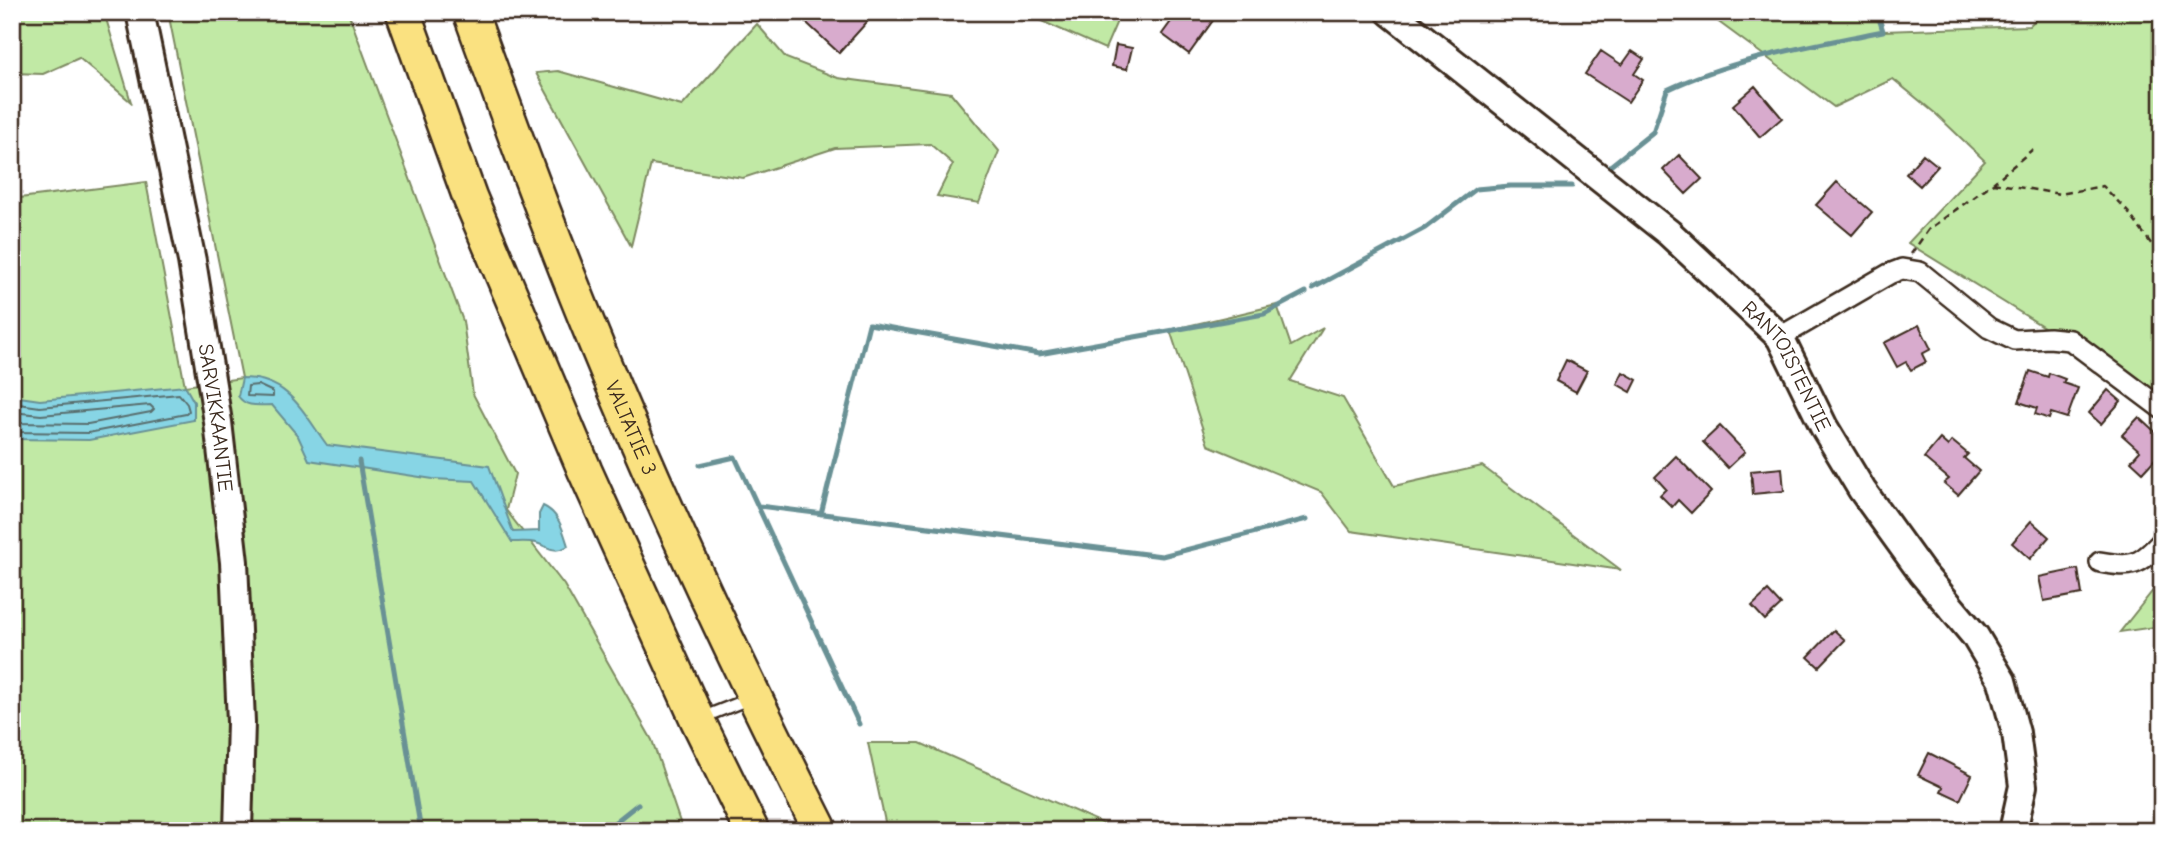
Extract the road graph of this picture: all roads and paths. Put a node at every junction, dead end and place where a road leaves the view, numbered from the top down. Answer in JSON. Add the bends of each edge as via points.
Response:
{"nodes":[{"id":1,"x":139,"y":12,"type":"edge"},
{"id":2,"x":403,"y":12,"type":"edge"},
{"id":3,"x":470,"y":12,"type":"edge"},
{"id":4,"x":1390,"y":12,"type":"edge"},
{"id":5,"x":2034,"y":149,"type":"dead end"},
{"id":6,"x":1993,"y":183,"type":"junction"},
{"id":7,"x":2162,"y":245,"type":"edge"},
{"id":8,"x":1902,"y":269,"type":"junction"},
{"id":9,"x":1780,"y":337,"type":"junction"},
{"id":10,"x":2162,"y":409,"type":"edge"},
{"id":11,"x":2162,"y":541,"type":"edge"},
{"id":12,"x":2100,"y":562,"type":"dead end"},
{"id":13,"x":753,"y":697,"type":"junction"},
{"id":14,"x":697,"y":719,"type":"junction"},
{"id":15,"x":238,"y":831,"type":"edge"},
{"id":16,"x":752,"y":831,"type":"edge"},
{"id":17,"x":821,"y":831,"type":"edge"},
{"id":18,"x":2013,"y":831,"type":"edge"}],
"edges":[{"from":1,"to":15,"type":"street","name":"SARVIKKAANTIE","via":[[192,261],[218,422],[235,589],[242,722]]},
{"from":2,"to":14,"type":"highway","via":[[470,198],[539,365]]},
{"from":3,"to":13,"type":"highway","name":"VALTATIE 3","via":[[597,348]]},
{"from":4,"to":9,"type":"street","name":"RANTOISTENTIE","via":[[1669,233]]},
{"from":5,"to":6,"type":"path"},
{"from":6,"to":7,"type":"path","via":[[2060,194],[2103,186],[2152,246]]},
{"from":6,"to":8,"type":"path","via":[[1929,229]]},
{"from":8,"to":9,"type":"street"},
{"from":8,"to":10,"type":"street","via":[[1920,272],[1989,328],[2014,340],[2070,340]]},
{"from":9,"to":18,"type":"street","name":"RANTOISTENTIE","via":[[1824,427],[1862,490],[1975,636],[2003,681],[2023,786]]},
{"from":11,"to":12,"type":"street","via":[[2147,557],[2126,567]]},
{"from":13,"to":14,"type":"lane"},
{"from":13,"to":17,"type":"highway","name":"VALTATIE 3"},
{"from":14,"to":16,"type":"highway"}]}
